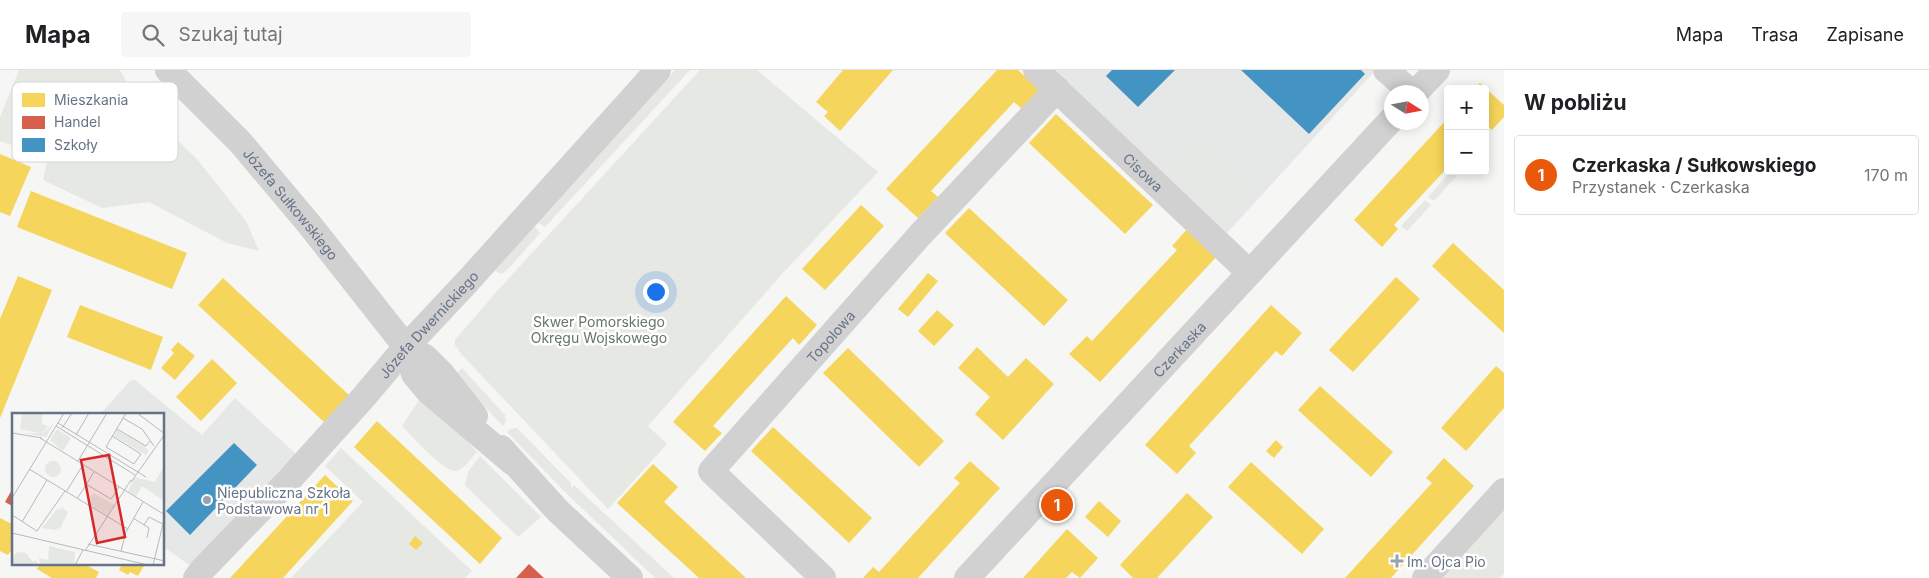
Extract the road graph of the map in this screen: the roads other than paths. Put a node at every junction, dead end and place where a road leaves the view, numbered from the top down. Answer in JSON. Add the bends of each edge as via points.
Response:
{"nodes":[{"id":1,"x":168,"y":70,"type":"edge"},
{"id":2,"x":658,"y":70,"type":"edge"},
{"id":3,"x":1036,"y":70,"type":"edge"},
{"id":4,"x":1386,"y":70,"type":"edge"},
{"id":5,"x":1437,"y":70,"type":"edge"},
{"id":6,"x":1403,"y":85,"type":"edge"},
{"id":7,"x":1423,"y":85,"type":"edge"},
{"id":8,"x":1057,"y":89,"type":"junction"},
{"id":9,"x":1384,"y":128,"type":"edge"},
{"id":10,"x":1250,"y":272,"type":"junction"},
{"id":11,"x":406,"y":347,"type":"junction"},
{"id":12,"x":1504,"y":491,"type":"edge"},
{"id":13,"x":196,"y":578,"type":"edge"},
{"id":14,"x":630,"y":578,"type":"edge"},
{"id":15,"x":822,"y":578,"type":"edge"},
{"id":16,"x":967,"y":578,"type":"edge"},
{"id":17,"x":1425,"y":578,"type":"edge"}],
"edges":[{"from":1,"to":11,"type":"street","name":"Józefa Sułkowskiego","via":[[240,142]]},
{"from":2,"to":11,"type":"street","name":"Józefa Dwernickiego"},
{"from":3,"to":8,"type":"street","name":"Cisowa"},
{"from":4,"to":6,"type":"street"},
{"from":5,"to":7,"type":"street"},
{"from":8,"to":10,"type":"street","name":"Cisowa"},
{"from":8,"to":15,"type":"street","name":"Topolowa","via":[[920,235],[711,471]]},
{"from":9,"to":10,"type":"street","name":"Czerkaska"},
{"from":10,"to":16,"type":"street","name":"Czerkaska"},
{"from":11,"to":13,"type":"street","name":"Józefa Dwernickiego","via":[[289,480]]},
{"from":11,"to":14,"type":"street","name":"Józefa Sułkowskiego","via":[[414,374],[428,391],[512,462],[557,510]]},
{"from":12,"to":17,"type":"street"}]}
